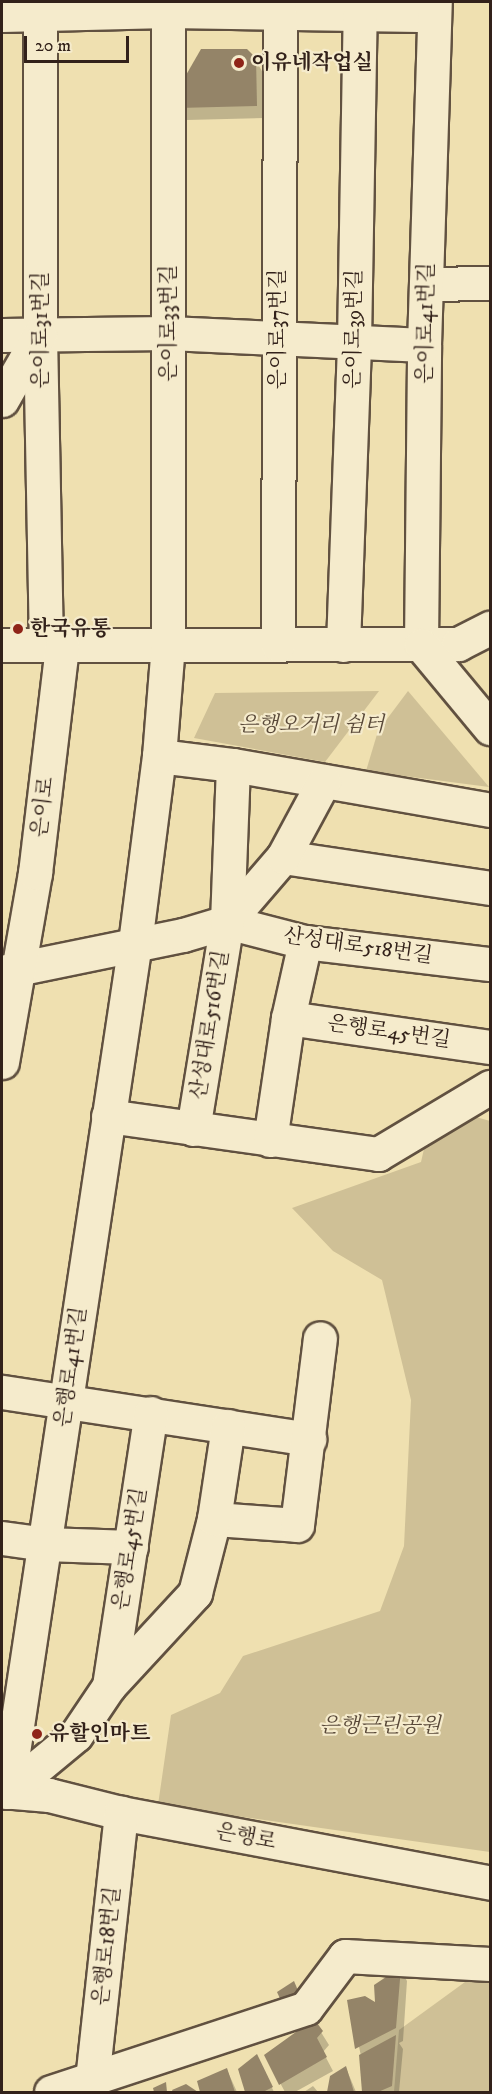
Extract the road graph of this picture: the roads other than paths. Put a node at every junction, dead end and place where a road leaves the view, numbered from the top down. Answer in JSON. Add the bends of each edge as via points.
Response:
{"nodes":[{"id":1,"x":168,"y":6,"type":"edge"},
{"id":2,"x":435,"y":8,"type":"edge"},
{"id":3,"x":280,"y":14,"type":"junction"},
{"id":4,"x":360,"y":14,"type":"junction"},
{"id":5,"x":2,"y":15,"type":"edge"},
{"id":6,"x":40,"y":15,"type":"junction"},
{"id":7,"x":490,"y":283,"type":"edge"},
{"id":8,"x":426,"y":284,"type":"junction"},
{"id":9,"x":169,"y":333,"type":"junction"},
{"id":10,"x":40,"y":334,"type":"junction"},
{"id":11,"x":2,"y":335,"type":"edge"},
{"id":12,"x":278,"y":338,"type":"junction"},
{"id":13,"x":354,"y":342,"type":"junction"},
{"id":14,"x":424,"y":345,"type":"junction"},
{"id":15,"x":2,"y":400,"type":"edge"},
{"id":16,"x":490,"y":628,"type":"edge"},
{"id":17,"x":168,"y":644,"type":"junction"},
{"id":18,"x":2,"y":645,"type":"edge"},
{"id":19,"x":54,"y":645,"type":"junction"},
{"id":20,"x":278,"y":645,"type":"junction"},
{"id":21,"x":343,"y":645,"type":"junction"},
{"id":22,"x":421,"y":645,"type":"junction"},
{"id":23,"x":490,"y":728,"type":"edge"},
{"id":24,"x":159,"y":756,"type":"junction"},
{"id":25,"x":233,"y":765,"type":"junction"},
{"id":26,"x":324,"y":781,"type":"junction"},
{"id":27,"x":490,"y":810,"type":"edge"},
{"id":28,"x":283,"y":857,"type":"junction"},
{"id":29,"x":490,"y":888,"type":"edge"},
{"id":30,"x":226,"y":922,"type":"junction"},
{"id":31,"x":306,"y":942,"type":"junction"},
{"id":32,"x":135,"y":943,"type":"junction"},
{"id":33,"x":490,"y":964,"type":"edge"},
{"id":34,"x":9,"y":970,"type":"edge"},
{"id":35,"x":288,"y":1018,"type":"junction"},
{"id":36,"x":490,"y":1047,"type":"edge"},
{"id":37,"x":2,"y":1062,"type":"edge"},
{"id":38,"x":490,"y":1087,"type":"edge"},
{"id":39,"x":108,"y":1116,"type":"junction"},
{"id":40,"x":193,"y":1129,"type":"junction"},
{"id":41,"x":270,"y":1140,"type":"junction"},
{"id":42,"x":320,"y":1338,"type":"dead end"},
{"id":43,"x":2,"y":1392,"type":"edge"},
{"id":44,"x":65,"y":1401,"type":"junction"},
{"id":45,"x":151,"y":1413,"type":"junction"},
{"id":46,"x":228,"y":1426,"type":"junction"},
{"id":47,"x":309,"y":1439,"type":"junction"},
{"id":48,"x":214,"y":1520,"type":"junction"},
{"id":49,"x":2,"y":1538,"type":"edge"},
{"id":50,"x":45,"y":1544,"type":"junction"},
{"id":51,"x":131,"y":1547,"type":"junction"},
{"id":52,"x":109,"y":1686,"type":"junction"},
{"id":53,"x":4,"y":1791,"type":"edge"},
{"id":54,"x":121,"y":1813,"type":"junction"},
{"id":55,"x":490,"y":1883,"type":"edge"},
{"id":56,"x":490,"y":1964,"type":"edge"},
{"id":57,"x":92,"y":2080,"type":"junction"},
{"id":58,"x":51,"y":2092,"type":"edge"}],
"edges":[{"from":1,"to":3,"type":"street"},
{"from":1,"to":6,"type":"street"},
{"from":1,"to":9,"type":"street","name":"은이로33번길"},
{"from":2,"to":4,"type":"street"},
{"from":2,"to":8,"type":"street","name":"은이로41번길"},
{"from":3,"to":4,"type":"street"},
{"from":3,"to":12,"type":"street","name":"은이로37번길"},
{"from":4,"to":13,"type":"street","name":"은이로39번길"},
{"from":5,"to":6,"type":"street"},
{"from":6,"to":10,"type":"street","name":"은이로31번길"},
{"from":7,"to":8,"type":"street"},
{"from":8,"to":14,"type":"street","name":"은이로41번길"},
{"from":9,"to":10,"type":"street"},
{"from":9,"to":12,"type":"street"},
{"from":9,"to":17,"type":"street","name":"은이로33번길"},
{"from":10,"to":11,"type":"street"},
{"from":10,"to":15,"type":"street"},
{"from":10,"to":19,"type":"street","name":"은이로31번길"},
{"from":12,"to":13,"type":"street"},
{"from":12,"to":20,"type":"street","name":"은이로37번길"},
{"from":13,"to":14,"type":"street"},
{"from":13,"to":21,"type":"street","name":"은이로39번길"},
{"from":14,"to":22,"type":"street","name":"은이로41번길"},
{"from":16,"to":22,"type":"street","via":[[458,644]]},
{"from":17,"to":19,"type":"street"},
{"from":17,"to":20,"type":"street"},
{"from":17,"to":24,"type":"street"},
{"from":18,"to":19,"type":"street"},
{"from":19,"to":34,"type":"street","name":"은이로","via":[[35,873]]},
{"from":20,"to":21,"type":"street"},
{"from":21,"to":22,"type":"street"},
{"from":22,"to":23,"type":"street"},
{"from":24,"to":25,"type":"street"},
{"from":24,"to":32,"type":"street"},
{"from":25,"to":26,"type":"street"},
{"from":25,"to":30,"type":"street"},
{"from":26,"to":27,"type":"street"},
{"from":26,"to":28,"type":"street"},
{"from":28,"to":29,"type":"street"},
{"from":28,"to":30,"type":"street"},
{"from":30,"to":31,"type":"street","name":"산성대로518번길"},
{"from":30,"to":32,"type":"street","name":"산성대로518번길"},
{"from":30,"to":40,"type":"street","name":"산성대로516번길"},
{"from":31,"to":33,"type":"street","name":"산성대로518번길"},
{"from":31,"to":35,"type":"street"},
{"from":32,"to":34,"type":"street","name":"산성대로518번길"},
{"from":32,"to":39,"type":"street","name":"은행로41번길"},
{"from":34,"to":37,"type":"street","name":"은이로"},
{"from":35,"to":36,"type":"street","name":"은행로45번길"},
{"from":35,"to":41,"type":"street"},
{"from":38,"to":41,"type":"street","via":[[378,1154]]},
{"from":39,"to":40,"type":"street"},
{"from":39,"to":44,"type":"street","name":"은행로41번길"},
{"from":40,"to":41,"type":"street"},
{"from":42,"to":47,"type":"street"},
{"from":43,"to":44,"type":"street"},
{"from":44,"to":45,"type":"street"},
{"from":44,"to":50,"type":"street","name":"은행로41번길"},
{"from":45,"to":46,"type":"street"},
{"from":45,"to":51,"type":"street","name":"은행로45번길"},
{"from":46,"to":47,"type":"street"},
{"from":46,"to":48,"type":"street","name":"은행로45번길"},
{"from":47,"to":48,"type":"street","via":[[297,1525]]},
{"from":48,"to":52,"type":"street","name":"은행로45번길","via":[[195,1593]]},
{"from":49,"to":50,"type":"street"},
{"from":50,"to":51,"type":"street"},
{"from":50,"to":53,"type":"street","name":"은행로41번길"},
{"from":51,"to":52,"type":"street","name":"은행로45번길"},
{"from":52,"to":53,"type":"street","name":"은행로45번길","via":[[76,1735]]},
{"from":53,"to":54,"type":"street","name":"은행로","via":[[49,1795]]},
{"from":54,"to":55,"type":"street","name":"은행로"},
{"from":54,"to":57,"type":"street","name":"은행로18번길"},
{"from":56,"to":57,"type":"street","via":[[345,1956],[306,2008]]},
{"from":57,"to":58,"type":"street"}]}
